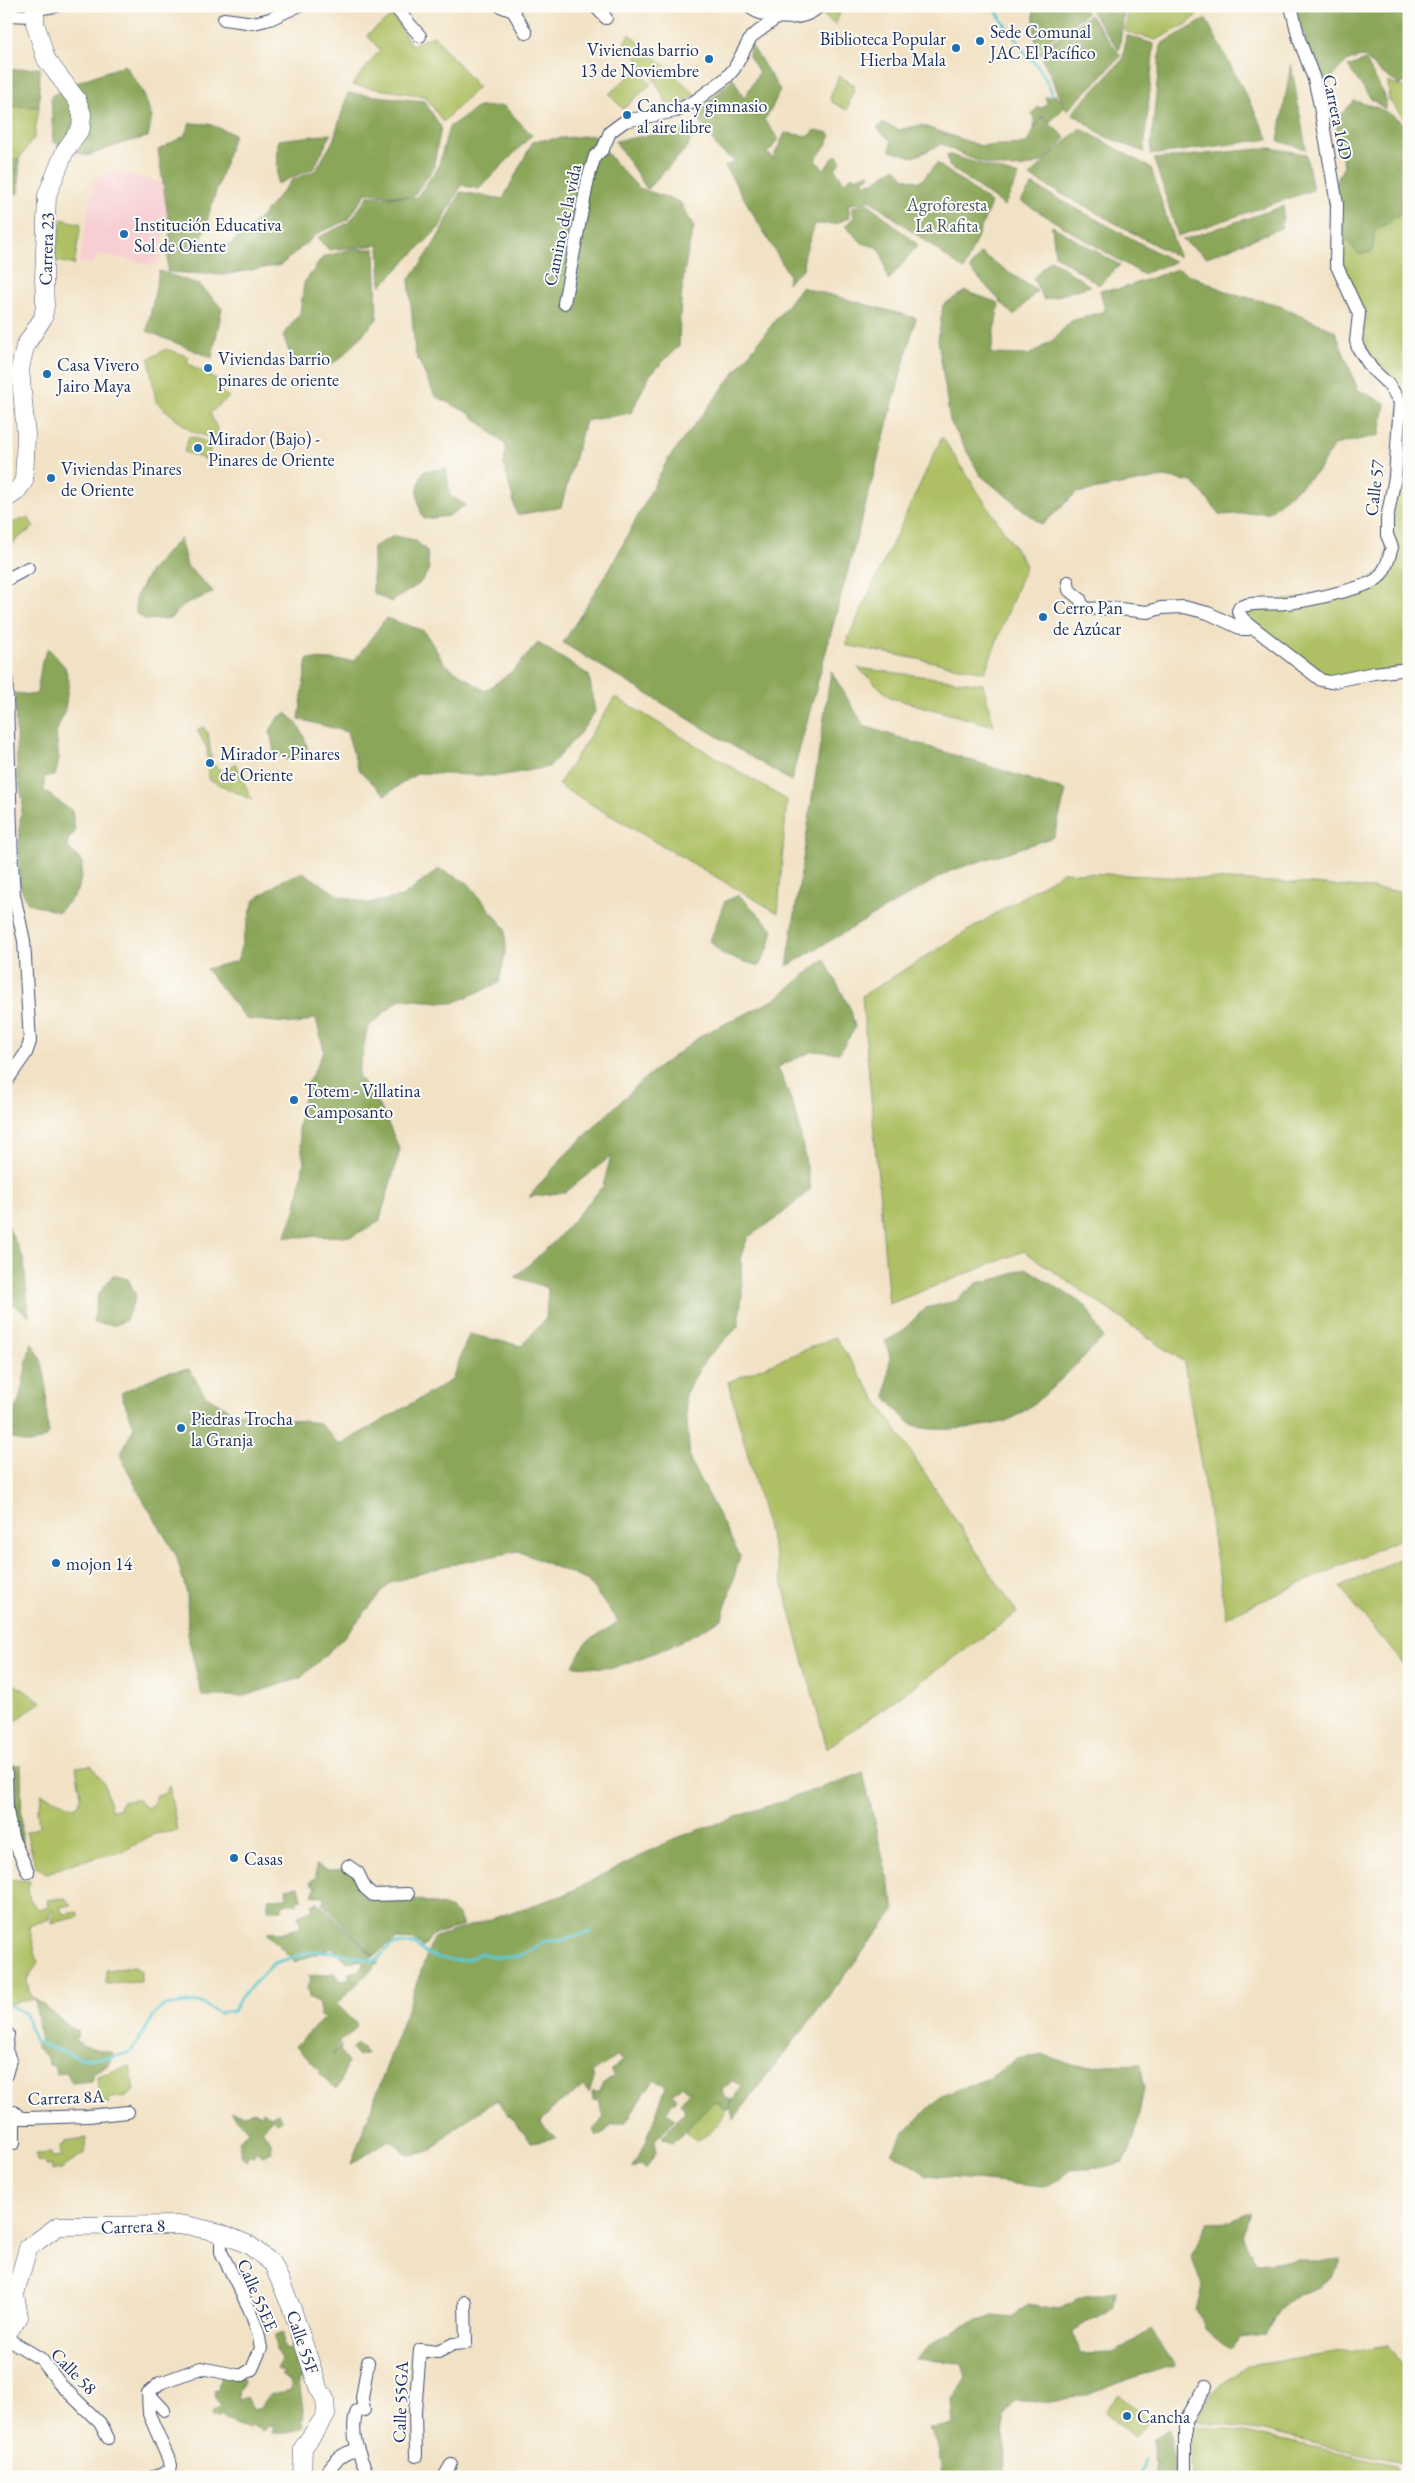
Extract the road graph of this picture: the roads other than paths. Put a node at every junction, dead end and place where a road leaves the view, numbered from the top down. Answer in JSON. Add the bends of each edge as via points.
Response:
{"nodes":[{"id":1,"x":56,"y":6,"type":"edge"},
{"id":2,"x":298,"y":6,"type":"edge"},
{"id":3,"x":394,"y":6,"type":"edge"},
{"id":4,"x":500,"y":6,"type":"edge"},
{"id":5,"x":595,"y":6,"type":"edge"},
{"id":6,"x":748,"y":6,"type":"edge"},
{"id":7,"x":819,"y":6,"type":"edge"},
{"id":8,"x":1291,"y":6,"type":"edge"},
{"id":9,"x":35,"y":10,"type":"edge"},
{"id":10,"x":6,"y":15,"type":"edge"},
{"id":11,"x":778,"y":17,"type":"junction"},
{"id":12,"x":606,"y":18,"type":"dead end"},
{"id":13,"x":224,"y":19,"type":"dead end"},
{"id":14,"x":526,"y":33,"type":"dead end"},
{"id":15,"x":420,"y":36,"type":"dead end"},
{"id":16,"x":1336,"y":237,"type":"joint"},
{"id":17,"x":564,"y":303,"type":"dead end"},
{"id":18,"x":13,"y":373,"type":"edge"},
{"id":19,"x":6,"y":499,"type":"edge"},
{"id":20,"x":28,"y":568,"type":"dead end"},
{"id":21,"x":6,"y":580,"type":"edge"},
{"id":22,"x":1068,"y":582,"type":"dead end"},
{"id":23,"x":1243,"y":619,"type":"junction"},
{"id":24,"x":6,"y":668,"type":"edge"},
{"id":25,"x":1409,"y":668,"type":"edge"},
{"id":26,"x":6,"y":1082,"type":"edge"},
{"id":27,"x":6,"y":1774,"type":"edge"},
{"id":28,"x":348,"y":1866,"type":"dead end"},
{"id":29,"x":28,"y":1872,"type":"dead end"},
{"id":30,"x":408,"y":1894,"type":"dead end"},
{"id":31,"x":6,"y":2032,"type":"edge"},
{"id":32,"x":6,"y":2049,"type":"edge"},
{"id":33,"x":6,"y":2075,"type":"edge"},
{"id":34,"x":10,"y":2112,"type":"edge"},
{"id":35,"x":128,"y":2112,"type":"dead end"},
{"id":36,"x":14,"y":2143,"type":"dead end"},
{"id":37,"x":221,"y":2233,"type":"junction"},
{"id":38,"x":465,"y":2302,"type":"dead end"},
{"id":39,"x":6,"y":2334,"type":"edge"},
{"id":40,"x":6,"y":2338,"type":"edge"},
{"id":41,"x":368,"y":2362,"type":"dead end"},
{"id":42,"x":1206,"y":2386,"type":"dead end"},
{"id":43,"x":148,"y":2393,"type":"junction"},
{"id":44,"x":164,"y":2410,"type":"dead end"},
{"id":45,"x":108,"y":2438,"type":"dead end"},
{"id":46,"x":357,"y":2450,"type":"junction"},
{"id":47,"x":416,"y":2456,"type":"dead end"},
{"id":48,"x":451,"y":2465,"type":"dead end"},
{"id":49,"x":152,"y":2477,"type":"edge"},
{"id":50,"x":302,"y":2477,"type":"edge"},
{"id":51,"x":323,"y":2477,"type":"edge"},
{"id":52,"x":369,"y":2477,"type":"edge"},
{"id":53,"x":444,"y":2477,"type":"edge"},
{"id":54,"x":1185,"y":2477,"type":"edge"}],
"edges":[{"from":1,"to":9,"type":"street"},
{"from":2,"to":13,"type":"street","via":[[254,23]]},
{"from":3,"to":15,"type":"street"},
{"from":4,"to":14,"type":"street","via":[[513,12]]},
{"from":5,"to":12,"type":"street"},
{"from":6,"to":11,"type":"street","via":[[764,16]]},
{"from":7,"to":11,"type":"street","via":[[811,14]]},
{"from":8,"to":16,"type":"street","name":"Carrera 16D","via":[[1319,101],[1337,204]]},
{"from":9,"to":10,"type":"street"},
{"from":9,"to":18,"type":"street","name":"Carrera 23","via":[[46,59],[76,100],[82,114],[81,128],[65,151],[48,195],[43,318]]},
{"from":11,"to":17,"type":"street","name":"Camino de la vida","via":[[751,37],[726,78],[695,101],[676,111],[625,121],[610,132],[603,148],[595,156],[588,179]]},
{"from":16,"to":23,"type":"street","name":"Calle 57","via":[[1336,264],[1359,314],[1358,348],[1400,402],[1395,478],[1387,519],[1387,535],[1392,547],[1385,569],[1372,584],[1286,603],[1247,604],[1238,611]]},
{"from":18,"to":19,"type":"street","name":"Carrera 23","via":[[26,434],[24,481]]},
{"from":20,"to":21,"type":"street"},
{"from":22,"to":23,"type":"street","via":[[1069,590],[1080,599],[1084,609],[1148,612],[1184,607],[1248,629]]},
{"from":23,"to":25,"type":"street","via":[[1321,680],[1330,682]]},
{"from":24,"to":26,"type":"street","via":[[14,895],[24,941],[30,1042]]},
{"from":27,"to":29,"type":"street","via":[[12,1837]]},
{"from":28,"to":30,"type":"street","via":[[358,1873],[373,1896]]},
{"from":31,"to":32,"type":"street"},
{"from":32,"to":33,"type":"street","via":[[10,2060]]},
{"from":34,"to":35,"type":"street","name":"Carrera 8A","via":[[21,2118]]},
{"from":34,"to":36,"type":"street"},
{"from":37,"to":39,"type":"street","name":"Carrera 8","via":[[175,2225],[58,2226],[28,2248],[15,2294],[19,2317]]},
{"from":37,"to":43,"type":"street","name":"Calle 55EE","via":[[221,2252],[258,2332],[261,2348],[252,2369],[241,2376],[201,2368],[160,2383]]},
{"from":37,"to":50,"type":"street","name":"Calle 55F","via":[[249,2244],[273,2264],[325,2399],[326,2415],[303,2448]]},
{"from":38,"to":47,"type":"street","name":"Calle 55GA","via":[[466,2343],[453,2344],[438,2352],[420,2350],[415,2412]]},
{"from":40,"to":45,"type":"street","name":"Calle 58","via":[[41,2359],[61,2385],[100,2423]]},
{"from":41,"to":46,"type":"street","via":[[362,2398],[364,2410],[357,2411],[352,2423]]},
{"from":42,"to":54,"type":"street","via":[[1185,2421]]},
{"from":43,"to":44,"type":"street"},
{"from":43,"to":49,"type":"street","via":[[149,2414],[172,2465],[170,2471]]},
{"from":46,"to":51,"type":"street","via":[[335,2459]]},
{"from":46,"to":52,"type":"street"},
{"from":48,"to":53,"type":"street"}]}
